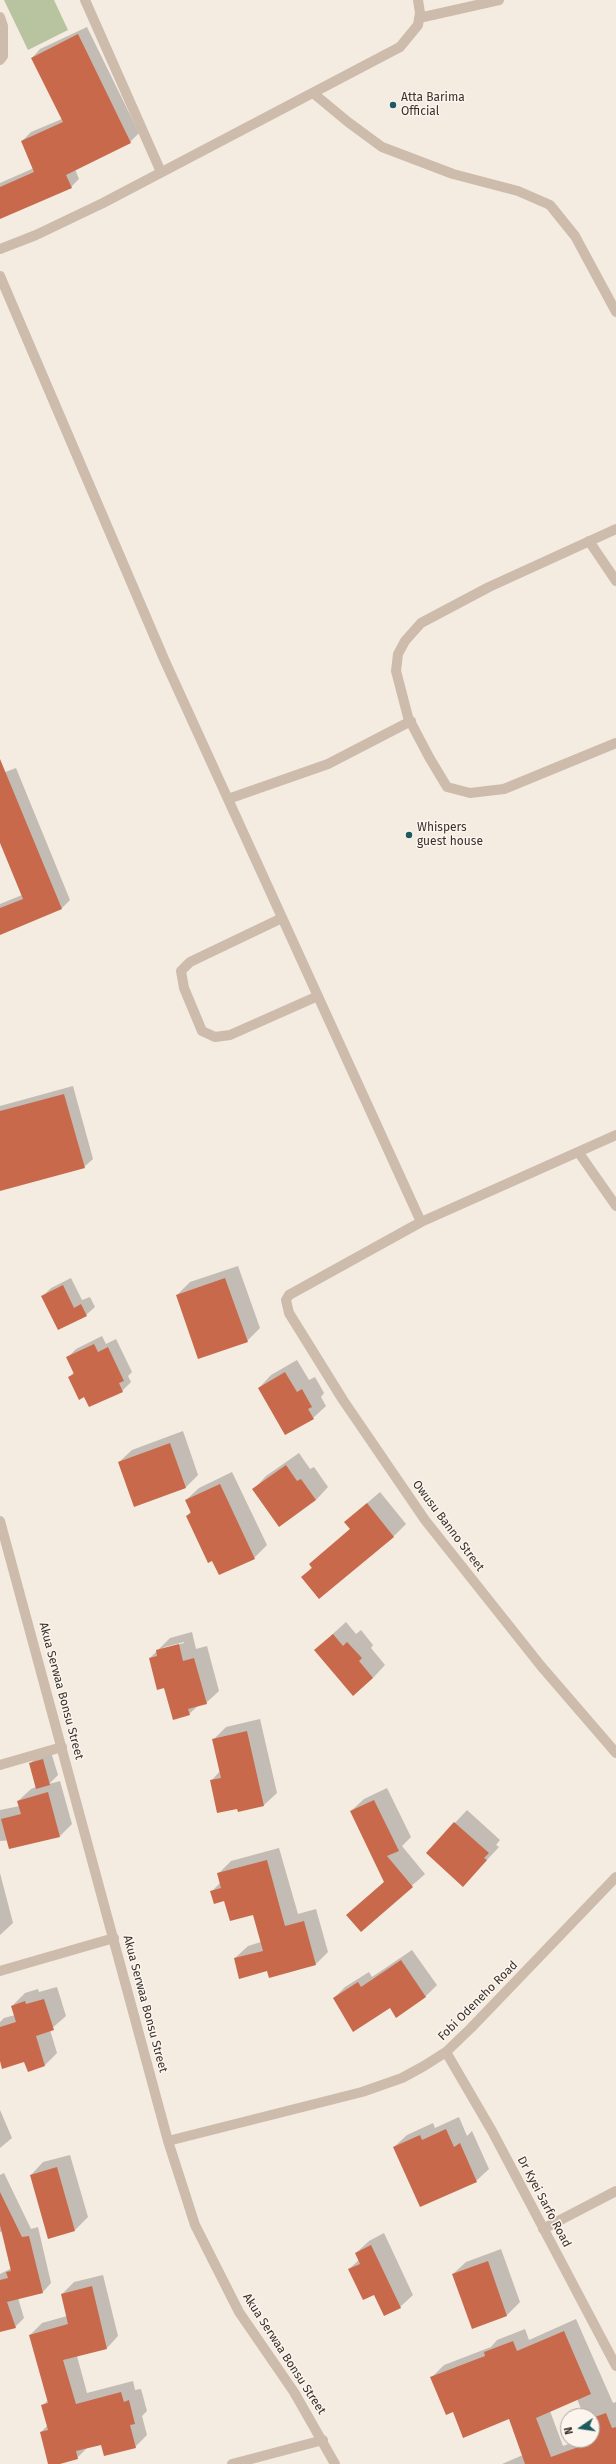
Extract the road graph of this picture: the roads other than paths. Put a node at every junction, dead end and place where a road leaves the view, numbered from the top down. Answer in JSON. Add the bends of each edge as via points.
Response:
{"nodes":[{"id":1,"x":85,"y":0,"type":"edge"},
{"id":2,"x":418,"y":0,"type":"edge"},
{"id":3,"x":499,"y":0,"type":"edge"},
{"id":4,"x":0,"y":17,"type":"edge"},
{"id":5,"x":419,"y":18,"type":"junction"},
{"id":6,"x":0,"y":60,"type":"edge"},
{"id":7,"x":313,"y":93,"type":"junction"},
{"id":8,"x":161,"y":172,"type":"junction"},
{"id":9,"x":0,"y":249,"type":"edge"},
{"id":10,"x":0,"y":276,"type":"edge"},
{"id":11,"x":616,"y":312,"type":"edge"},
{"id":12,"x":616,"y":529,"type":"edge"},
{"id":13,"x":589,"y":541,"type":"junction"},
{"id":14,"x":616,"y":581,"type":"edge"},
{"id":15,"x":410,"y":721,"type":"junction"},
{"id":16,"x":616,"y":743,"type":"edge"},
{"id":17,"x":228,"y":799,"type":"junction"},
{"id":18,"x":282,"y":918,"type":"junction"},
{"id":19,"x":318,"y":996,"type":"junction"},
{"id":20,"x":616,"y":1135,"type":"edge"},
{"id":21,"x":579,"y":1154,"type":"junction"},
{"id":22,"x":616,"y":1206,"type":"edge"},
{"id":23,"x":422,"y":1222,"type":"junction"},
{"id":24,"x":0,"y":1521,"type":"edge"},
{"id":25,"x":62,"y":1747,"type":"junction"},
{"id":26,"x":616,"y":1753,"type":"edge"},
{"id":27,"x":0,"y":1765,"type":"edge"},
{"id":28,"x":616,"y":1877,"type":"edge"},
{"id":29,"x":114,"y":1938,"type":"junction"},
{"id":30,"x":0,"y":1971,"type":"edge"},
{"id":31,"x":446,"y":2052,"type":"junction"},
{"id":32,"x":168,"y":2141,"type":"junction"},
{"id":33,"x":616,"y":2191,"type":"edge"},
{"id":34,"x":543,"y":2229,"type":"junction"},
{"id":35,"x":616,"y":2366,"type":"edge"},
{"id":36,"x":323,"y":2440,"type":"junction"},
{"id":37,"x":232,"y":2464,"type":"edge"},
{"id":38,"x":335,"y":2464,"type":"edge"}],
"edges":[{"from":1,"to":8,"type":"street"},
{"from":2,"to":5,"type":"street"},
{"from":3,"to":5,"type":"street"},
{"from":4,"to":6,"type":"street","via":[[3,26],[3,56]]},
{"from":5,"to":7,"type":"street","via":[[412,34],[400,47]]},
{"from":7,"to":8,"type":"street"},
{"from":7,"to":11,"type":"street","via":[[382,147],[453,174],[518,191],[550,205],[575,236]]},
{"from":8,"to":9,"type":"street","via":[[96,206]]},
{"from":10,"to":17,"type":"street","via":[[164,659]]},
{"from":12,"to":13,"type":"street"},
{"from":13,"to":14,"type":"street"},
{"from":13,"to":15,"type":"street","via":[[489,587],[421,623],[405,641],[398,654],[396,671]]},
{"from":15,"to":16,"type":"street","via":[[447,787],[470,793],[504,789]]},
{"from":15,"to":17,"type":"street","via":[[328,764]]},
{"from":17,"to":18,"type":"street"},
{"from":18,"to":19,"type":"street"},
{"from":18,"to":19,"type":"street","via":[[190,962],[181,971],[184,988],[202,1030],[215,1037],[230,1035]]},
{"from":19,"to":23,"type":"street"},
{"from":20,"to":21,"type":"street"},
{"from":21,"to":22,"type":"street"},
{"from":21,"to":23,"type":"street"},
{"from":23,"to":26,"type":"street","name":"Owusu Banno Street","via":[[287,1298],[286,1307],[339,1394],[425,1520],[541,1666]]},
{"from":24,"to":25,"type":"street","name":"Akua Serwaa Bonsu Street"},
{"from":25,"to":27,"type":"street"},
{"from":25,"to":29,"type":"street","name":"Akua Serwaa Bonsu Street"},
{"from":28,"to":31,"type":"street","name":"Fobi Odeneho Road"},
{"from":29,"to":30,"type":"street"},
{"from":29,"to":32,"type":"street","name":"Akua Serwaa Bonsu Street"},
{"from":31,"to":32,"type":"street","name":"Fobi Odeneho Road","via":[[402,2078],[369,2090]]},
{"from":31,"to":34,"type":"street","name":"Dr Kyei Sarfo Road","via":[[492,2131]]},
{"from":32,"to":36,"type":"street","name":"Akua Serwaa Bonsu Street","via":[[195,2225],[239,2312]]},
{"from":33,"to":34,"type":"street"},
{"from":34,"to":35,"type":"street","name":"Dr Kyei Sarfo Road"},
{"from":36,"to":37,"type":"street"},
{"from":36,"to":38,"type":"street","name":"Akua Serwaa Bonsu Street"}]}
